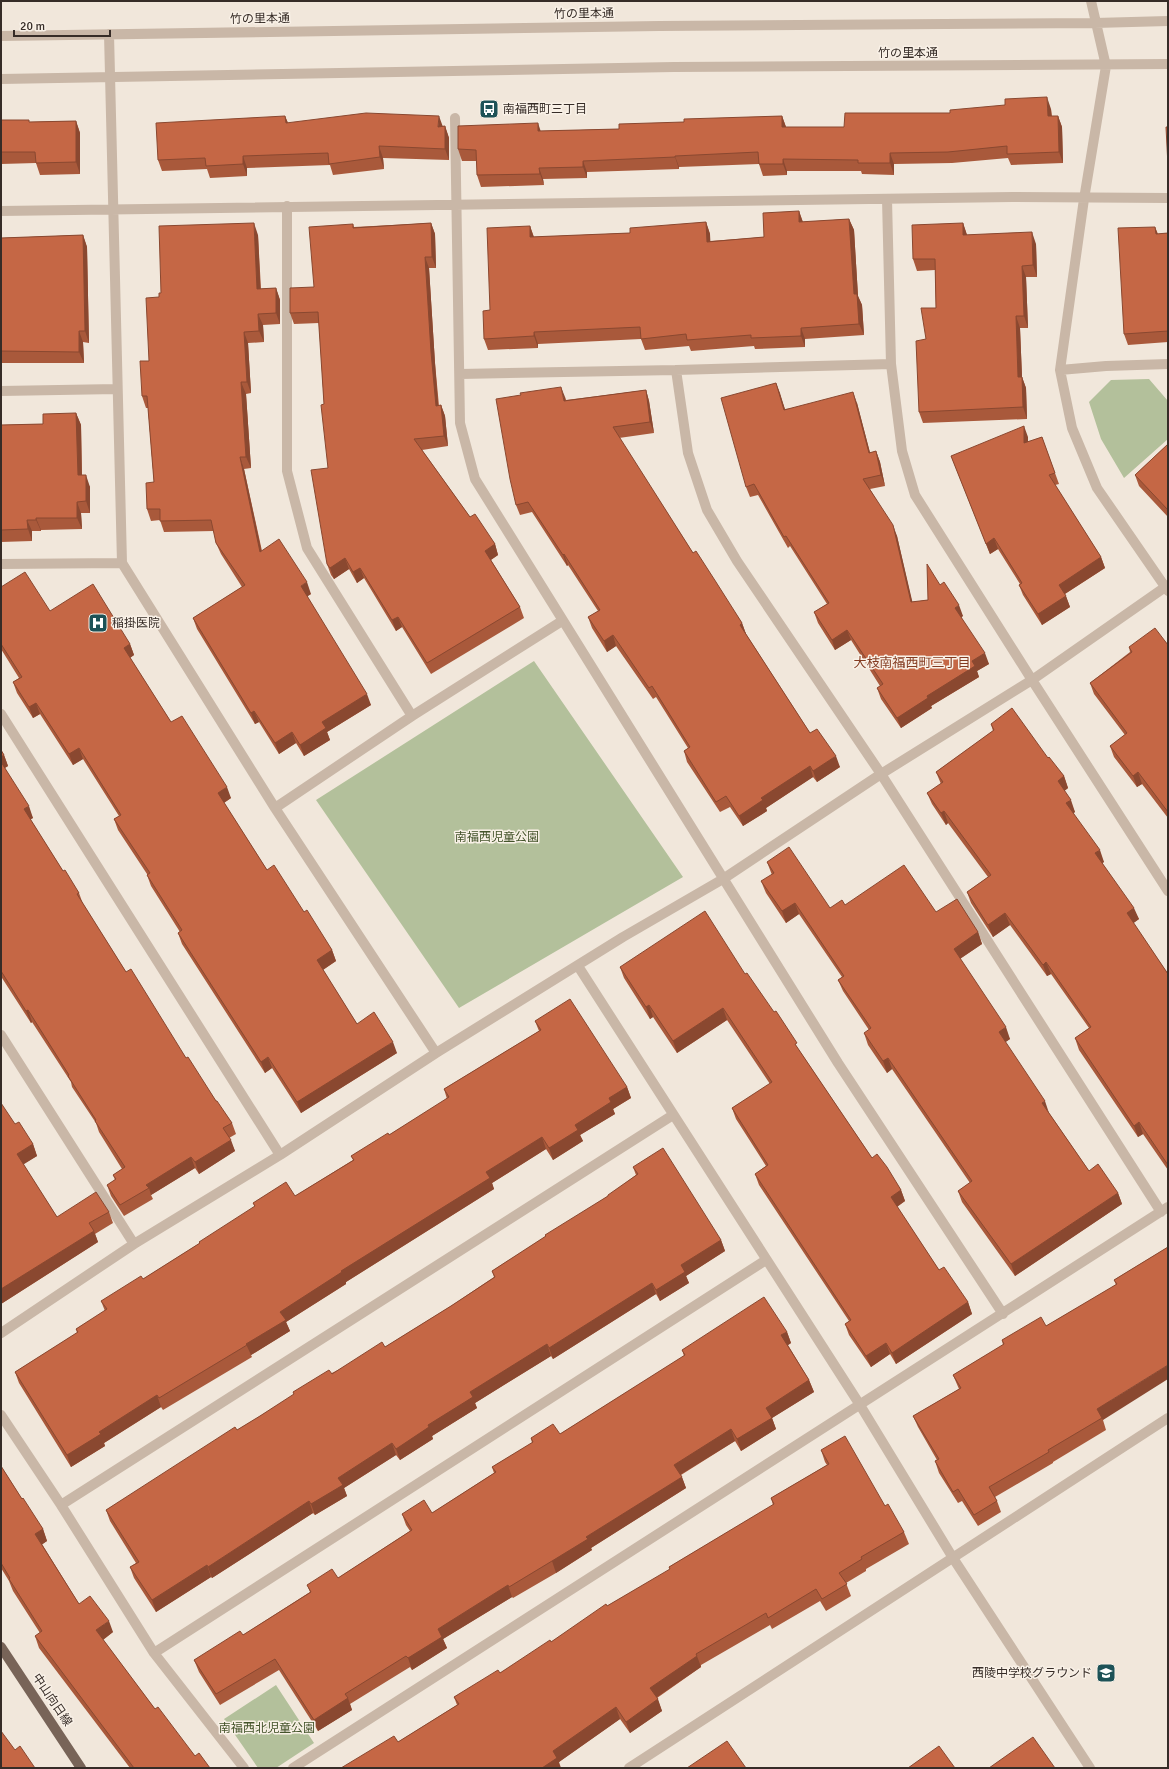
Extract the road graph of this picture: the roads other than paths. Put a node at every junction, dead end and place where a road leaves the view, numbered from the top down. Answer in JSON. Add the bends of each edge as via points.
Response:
{"nodes":[{"id":1,"x":1091,"y":1,"type":"edge"},
{"id":2,"x":1168,"y":21,"type":"edge"},
{"id":3,"x":1095,"y":23,"type":"junction"},
{"id":4,"x":109,"y":34,"type":"junction"},
{"id":5,"x":1,"y":36,"type":"edge"},
{"id":6,"x":1168,"y":64,"type":"edge"},
{"id":7,"x":1106,"y":66,"type":"junction"},
{"id":8,"x":109,"y":77,"type":"junction"},
{"id":9,"x":1,"y":79,"type":"edge"},
{"id":10,"x":455,"y":118,"type":"dead end"},
{"id":11,"x":1168,"y":198,"type":"edge"},
{"id":12,"x":887,"y":199,"type":"junction"},
{"id":13,"x":1084,"y":199,"type":"junction"},
{"id":14,"x":456,"y":204,"type":"junction"},
{"id":15,"x":287,"y":206,"type":"junction"},
{"id":16,"x":113,"y":209,"type":"junction"},
{"id":17,"x":1,"y":211,"type":"edge"},
{"id":18,"x":891,"y":364,"type":"junction"},
{"id":19,"x":1168,"y":364,"type":"edge"},
{"id":20,"x":676,"y":370,"type":"junction"},
{"id":21,"x":1060,"y":370,"type":"junction"},
{"id":22,"x":460,"y":374,"type":"junction"},
{"id":23,"x":117,"y":389,"type":"junction"},
{"id":24,"x":1,"y":391,"type":"edge"},
{"id":25,"x":1,"y":564,"type":"edge"},
{"id":26,"x":122,"y":564,"type":"junction"},
{"id":27,"x":1167,"y":588,"type":"edge"},
{"id":28,"x":562,"y":621,"type":"junction"},
{"id":29,"x":1032,"y":680,"type":"junction"},
{"id":30,"x":1,"y":714,"type":"edge"},
{"id":31,"x":412,"y":716,"type":"junction"},
{"id":32,"x":881,"y":774,"type":"junction"},
{"id":33,"x":275,"y":808,"type":"junction"},
{"id":34,"x":723,"y":879,"type":"junction"},
{"id":35,"x":1168,"y":891,"type":"edge"},
{"id":36,"x":578,"y":966,"type":"junction"},
{"id":37,"x":1,"y":1035,"type":"edge"},
{"id":38,"x":436,"y":1053,"type":"junction"},
{"id":39,"x":673,"y":1115,"type":"junction"},
{"id":40,"x":280,"y":1155,"type":"junction"},
{"id":41,"x":1165,"y":1210,"type":"edge"},
{"id":42,"x":134,"y":1244,"type":"junction"},
{"id":43,"x":766,"y":1260,"type":"junction"},
{"id":44,"x":1003,"y":1314,"type":"junction"},
{"id":45,"x":1,"y":1333,"type":"edge"},
{"id":46,"x":860,"y":1405,"type":"junction"},
{"id":47,"x":1,"y":1415,"type":"edge"},
{"id":48,"x":1168,"y":1418,"type":"edge"},
{"id":49,"x":61,"y":1505,"type":"junction"},
{"id":50,"x":953,"y":1558,"type":"junction"},
{"id":51,"x":1,"y":1647,"type":"edge"},
{"id":52,"x":154,"y":1653,"type":"junction"},
{"id":53,"x":81,"y":1768,"type":"edge"},
{"id":54,"x":244,"y":1768,"type":"edge"},
{"id":55,"x":293,"y":1768,"type":"edge"},
{"id":56,"x":629,"y":1768,"type":"edge"},
{"id":57,"x":1090,"y":1768,"type":"edge"}],
"edges":[{"from":1,"to":3,"type":"street"},
{"from":2,"to":3,"type":"street","name":"竹の里本通"},
{"from":3,"to":4,"type":"street","name":"竹の里本通"},
{"from":3,"to":7,"type":"street"},
{"from":4,"to":5,"type":"street","name":"竹の里本通"},
{"from":4,"to":8,"type":"street"},
{"from":6,"to":7,"type":"street","name":"竹の里本通"},
{"from":7,"to":8,"type":"street","name":"竹の里本通","via":[[674,68]]},
{"from":7,"to":13,"type":"street"},
{"from":8,"to":9,"type":"street","name":"竹の里本通"},
{"from":8,"to":16,"type":"street"},
{"from":10,"to":14,"type":"street"},
{"from":11,"to":13,"type":"street"},
{"from":12,"to":13,"type":"street"},
{"from":12,"to":14,"type":"street"},
{"from":12,"to":18,"type":"street"},
{"from":13,"to":21,"type":"street"},
{"from":14,"to":15,"type":"street"},
{"from":14,"to":22,"type":"street"},
{"from":15,"to":16,"type":"street"},
{"from":15,"to":31,"type":"street","via":[[287,471],[307,548]]},
{"from":16,"to":17,"type":"street"},
{"from":16,"to":23,"type":"street"},
{"from":18,"to":20,"type":"street"},
{"from":18,"to":29,"type":"street","via":[[902,451],[915,495]]},
{"from":19,"to":21,"type":"street"},
{"from":20,"to":22,"type":"street"},
{"from":20,"to":32,"type":"street","via":[[688,453],[707,510],[737,561]]},
{"from":21,"to":27,"type":"street","via":[[1072,428],[1097,488]]},
{"from":22,"to":28,"type":"street","via":[[460,423],[474,479]]},
{"from":23,"to":24,"type":"street"},
{"from":23,"to":26,"type":"street"},
{"from":25,"to":26,"type":"street"},
{"from":26,"to":33,"type":"street"},
{"from":27,"to":29,"type":"street"},
{"from":28,"to":31,"type":"street"},
{"from":28,"to":34,"type":"street"},
{"from":29,"to":32,"type":"street"},
{"from":29,"to":35,"type":"street"},
{"from":30,"to":40,"type":"street"},
{"from":31,"to":33,"type":"street"},
{"from":32,"to":34,"type":"street"},
{"from":32,"to":41,"type":"street"},
{"from":33,"to":38,"type":"street"},
{"from":34,"to":36,"type":"street"},
{"from":34,"to":44,"type":"street","via":[[838,1063]]},
{"from":36,"to":38,"type":"street"},
{"from":36,"to":39,"type":"street"},
{"from":37,"to":42,"type":"street"},
{"from":38,"to":40,"type":"street"},
{"from":39,"to":43,"type":"street"},
{"from":39,"to":49,"type":"street"},
{"from":40,"to":42,"type":"street"},
{"from":41,"to":44,"type":"street"},
{"from":42,"to":45,"type":"street"},
{"from":43,"to":46,"type":"street"},
{"from":43,"to":52,"type":"street"},
{"from":44,"to":46,"type":"street"},
{"from":46,"to":50,"type":"street"},
{"from":46,"to":55,"type":"street"},
{"from":47,"to":49,"type":"street"},
{"from":48,"to":50,"type":"street"},
{"from":49,"to":52,"type":"street"},
{"from":50,"to":56,"type":"street"},
{"from":50,"to":57,"type":"street"},
{"from":51,"to":53,"type":"main road","name":"中山向日線"},
{"from":52,"to":54,"type":"street"}]}
